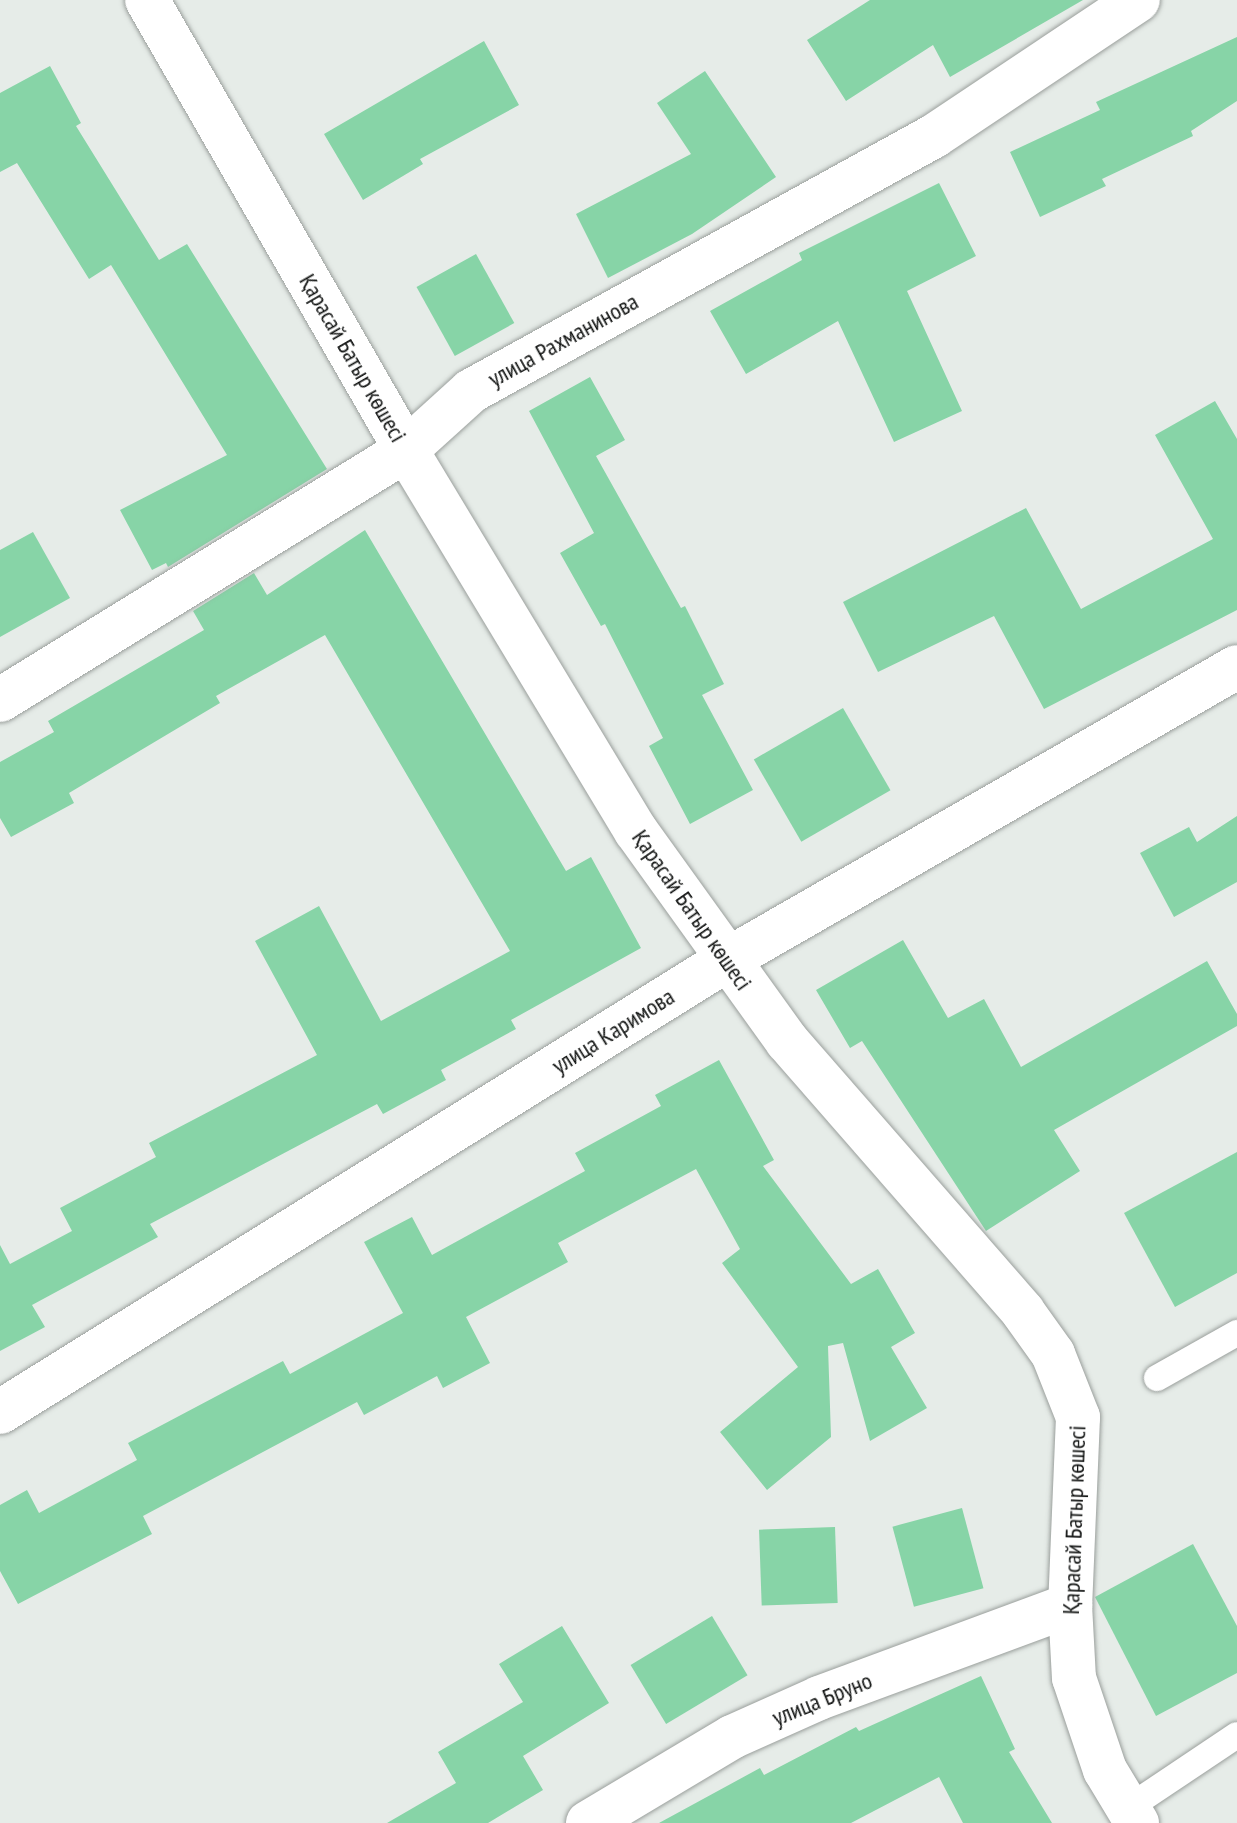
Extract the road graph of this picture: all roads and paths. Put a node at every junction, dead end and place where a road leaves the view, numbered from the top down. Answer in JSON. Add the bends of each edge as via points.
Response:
{"nodes":[{"id":1,"x":147,"y":0,"type":"edge"},
{"id":2,"x":1138,"y":0,"type":"edge"},
{"id":3,"x":406,"y":450,"type":"junction"},
{"id":4,"x":1237,"y":667,"type":"edge"},
{"id":5,"x":0,"y":700,"type":"edge"},
{"id":6,"x":725,"y":961,"type":"junction"},
{"id":7,"x":1237,"y":1333,"type":"edge"},
{"id":8,"x":1157,"y":1378,"type":"dead end"},
{"id":9,"x":0,"y":1412,"type":"edge"},
{"id":10,"x":1070,"y":1605,"type":"junction"},
{"id":11,"x":1237,"y":1735,"type":"edge"},
{"id":12,"x":1133,"y":1816,"type":"edge"},
{"id":13,"x":588,"y":1823,"type":"edge"}],
"edges":[{"from":1,"to":3,"type":"street","name":"Қарасай Батыр көшесі"},
{"from":2,"to":3,"type":"street","name":"улица Рахманинова","via":[[934,136],[471,391]]},
{"from":3,"to":5,"type":"street","name":"улица Рахманинова"},
{"from":3,"to":6,"type":"street","name":"Қарасай Батыр көшесі","via":[[636,831]]},
{"from":4,"to":6,"type":"street","name":"улица Каримова"},
{"from":6,"to":9,"type":"street","name":"улица Каримова"},
{"from":6,"to":10,"type":"street","name":"Қарасай Батыр көшесі","via":[[1053,1354],[1078,1417]]},
{"from":7,"to":8,"type":"lane"},
{"from":10,"to":12,"type":"street","name":"Қарасай Батыр көшесі","via":[[1074,1678],[1105,1770]]},
{"from":10,"to":13,"type":"street","name":"улица Бруно","via":[[746,1730]]},
{"from":11,"to":12,"type":"lane"}]}
